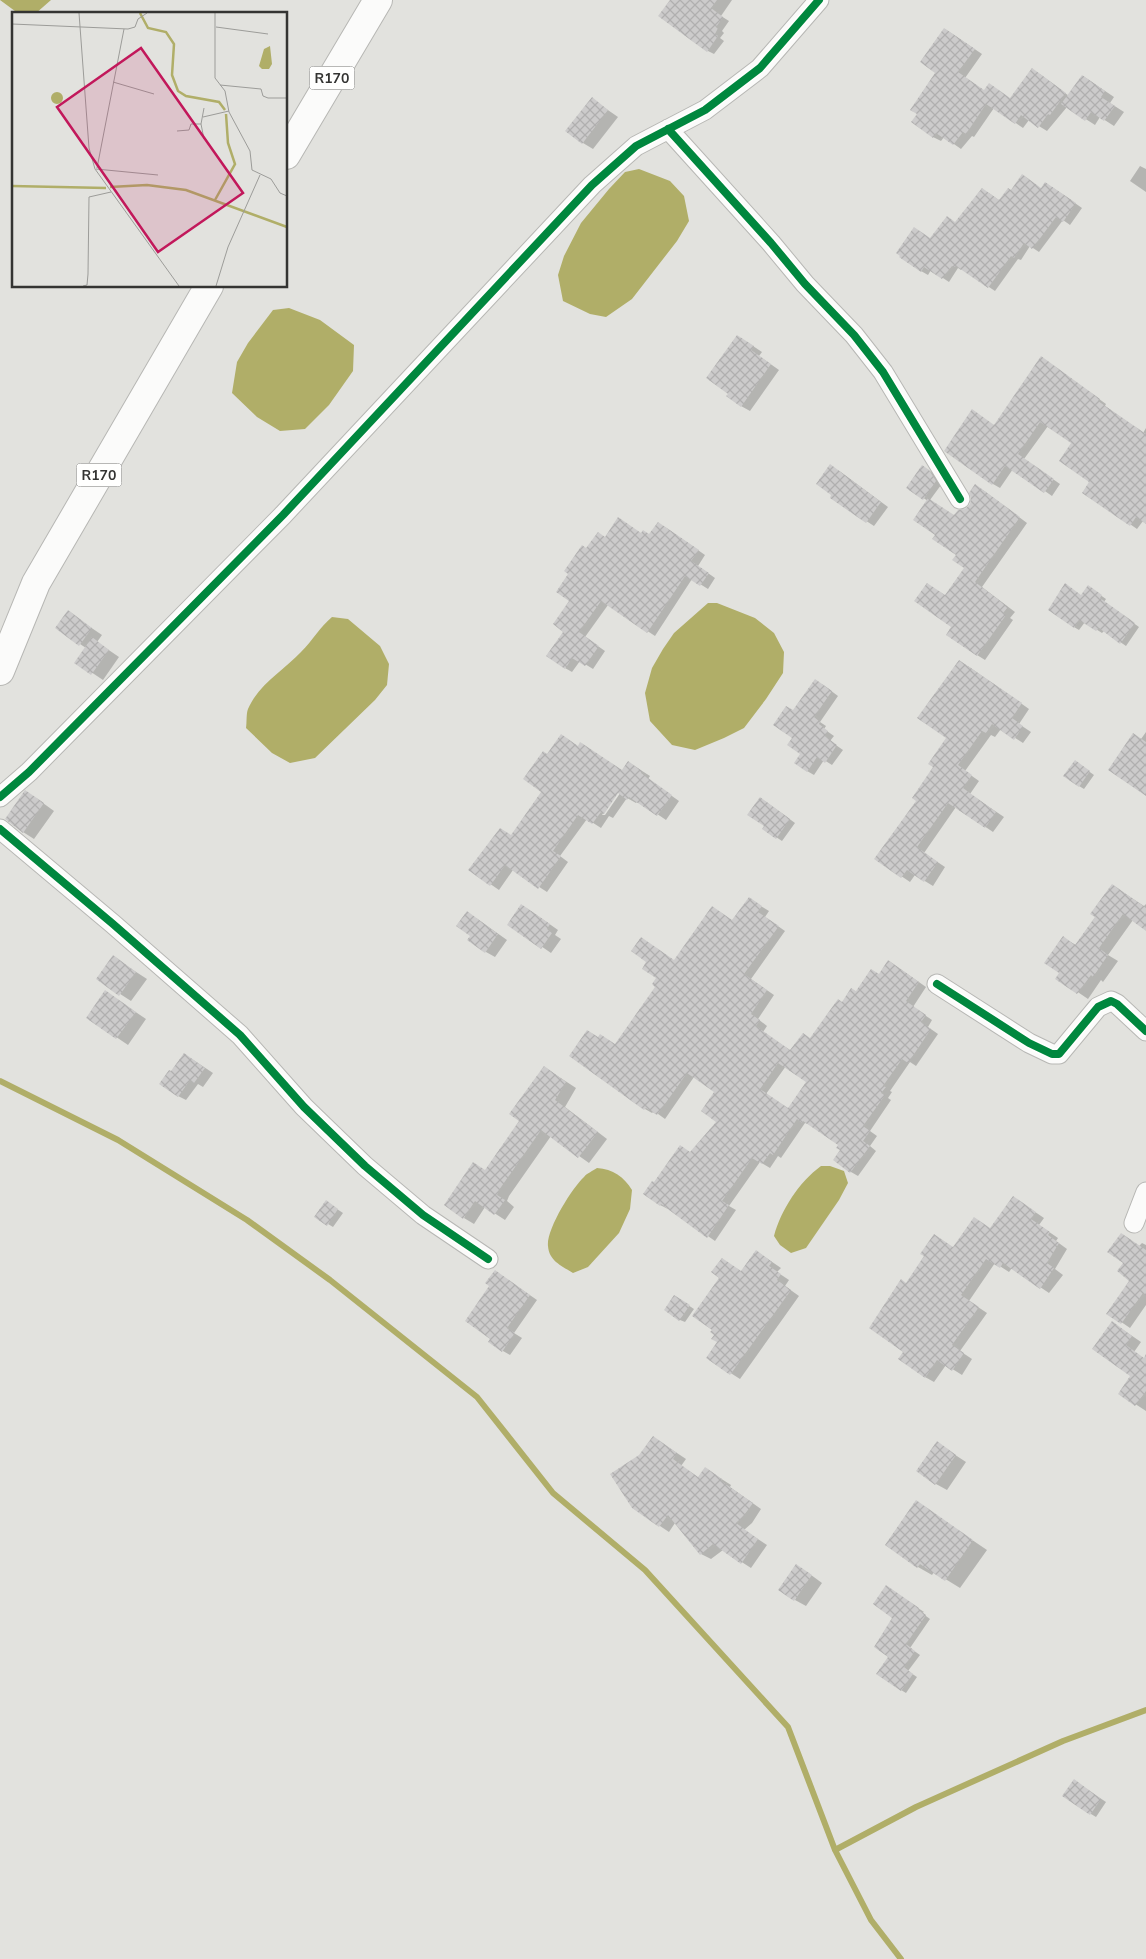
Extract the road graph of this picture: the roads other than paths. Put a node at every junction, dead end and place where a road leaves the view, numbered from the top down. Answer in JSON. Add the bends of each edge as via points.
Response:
{"nodes":[{"id":1,"x":378,"y":0,"type":"edge"},
{"id":2,"x":818,"y":0,"type":"edge"},
{"id":3,"x":668,"y":129,"type":"junction"},
{"id":4,"x":288,"y":152,"type":"edge"},
{"id":5,"x":208,"y":288,"type":"edge"},
{"id":6,"x":960,"y":499,"type":"dead end"},
{"id":7,"x":0,"y":671,"type":"edge"},
{"id":8,"x":0,"y":797,"type":"edge"},
{"id":9,"x":0,"y":829,"type":"edge"},
{"id":10,"x":937,"y":984,"type":"dead end"},
{"id":11,"x":1146,"y":1031,"type":"edge"},
{"id":12,"x":1146,"y":1192,"type":"edge"},
{"id":13,"x":1134,"y":1223,"type":"dead end"},
{"id":14,"x":488,"y":1259,"type":"dead end"}],
"edges":[{"from":1,"to":4,"type":"main road","number":"R170"},
{"from":2,"to":3,"type":"street","via":[[760,68],[706,110]]},
{"from":3,"to":6,"type":"street","via":[[805,284],[854,334],[883,372]]},
{"from":3,"to":8,"type":"street","via":[[636,146],[592,185],[283,516],[29,772]]},
{"from":5,"to":7,"type":"main road","number":"R170","via":[[36,583]]},
{"from":9,"to":14,"type":"street","via":[[240,1035],[304,1107],[365,1166],[423,1215]]},
{"from":10,"to":11,"type":"street","via":[[1029,1043],[1052,1054],[1059,1054],[1098,1007],[1111,1001]]},
{"from":12,"to":13,"type":"street"}]}
